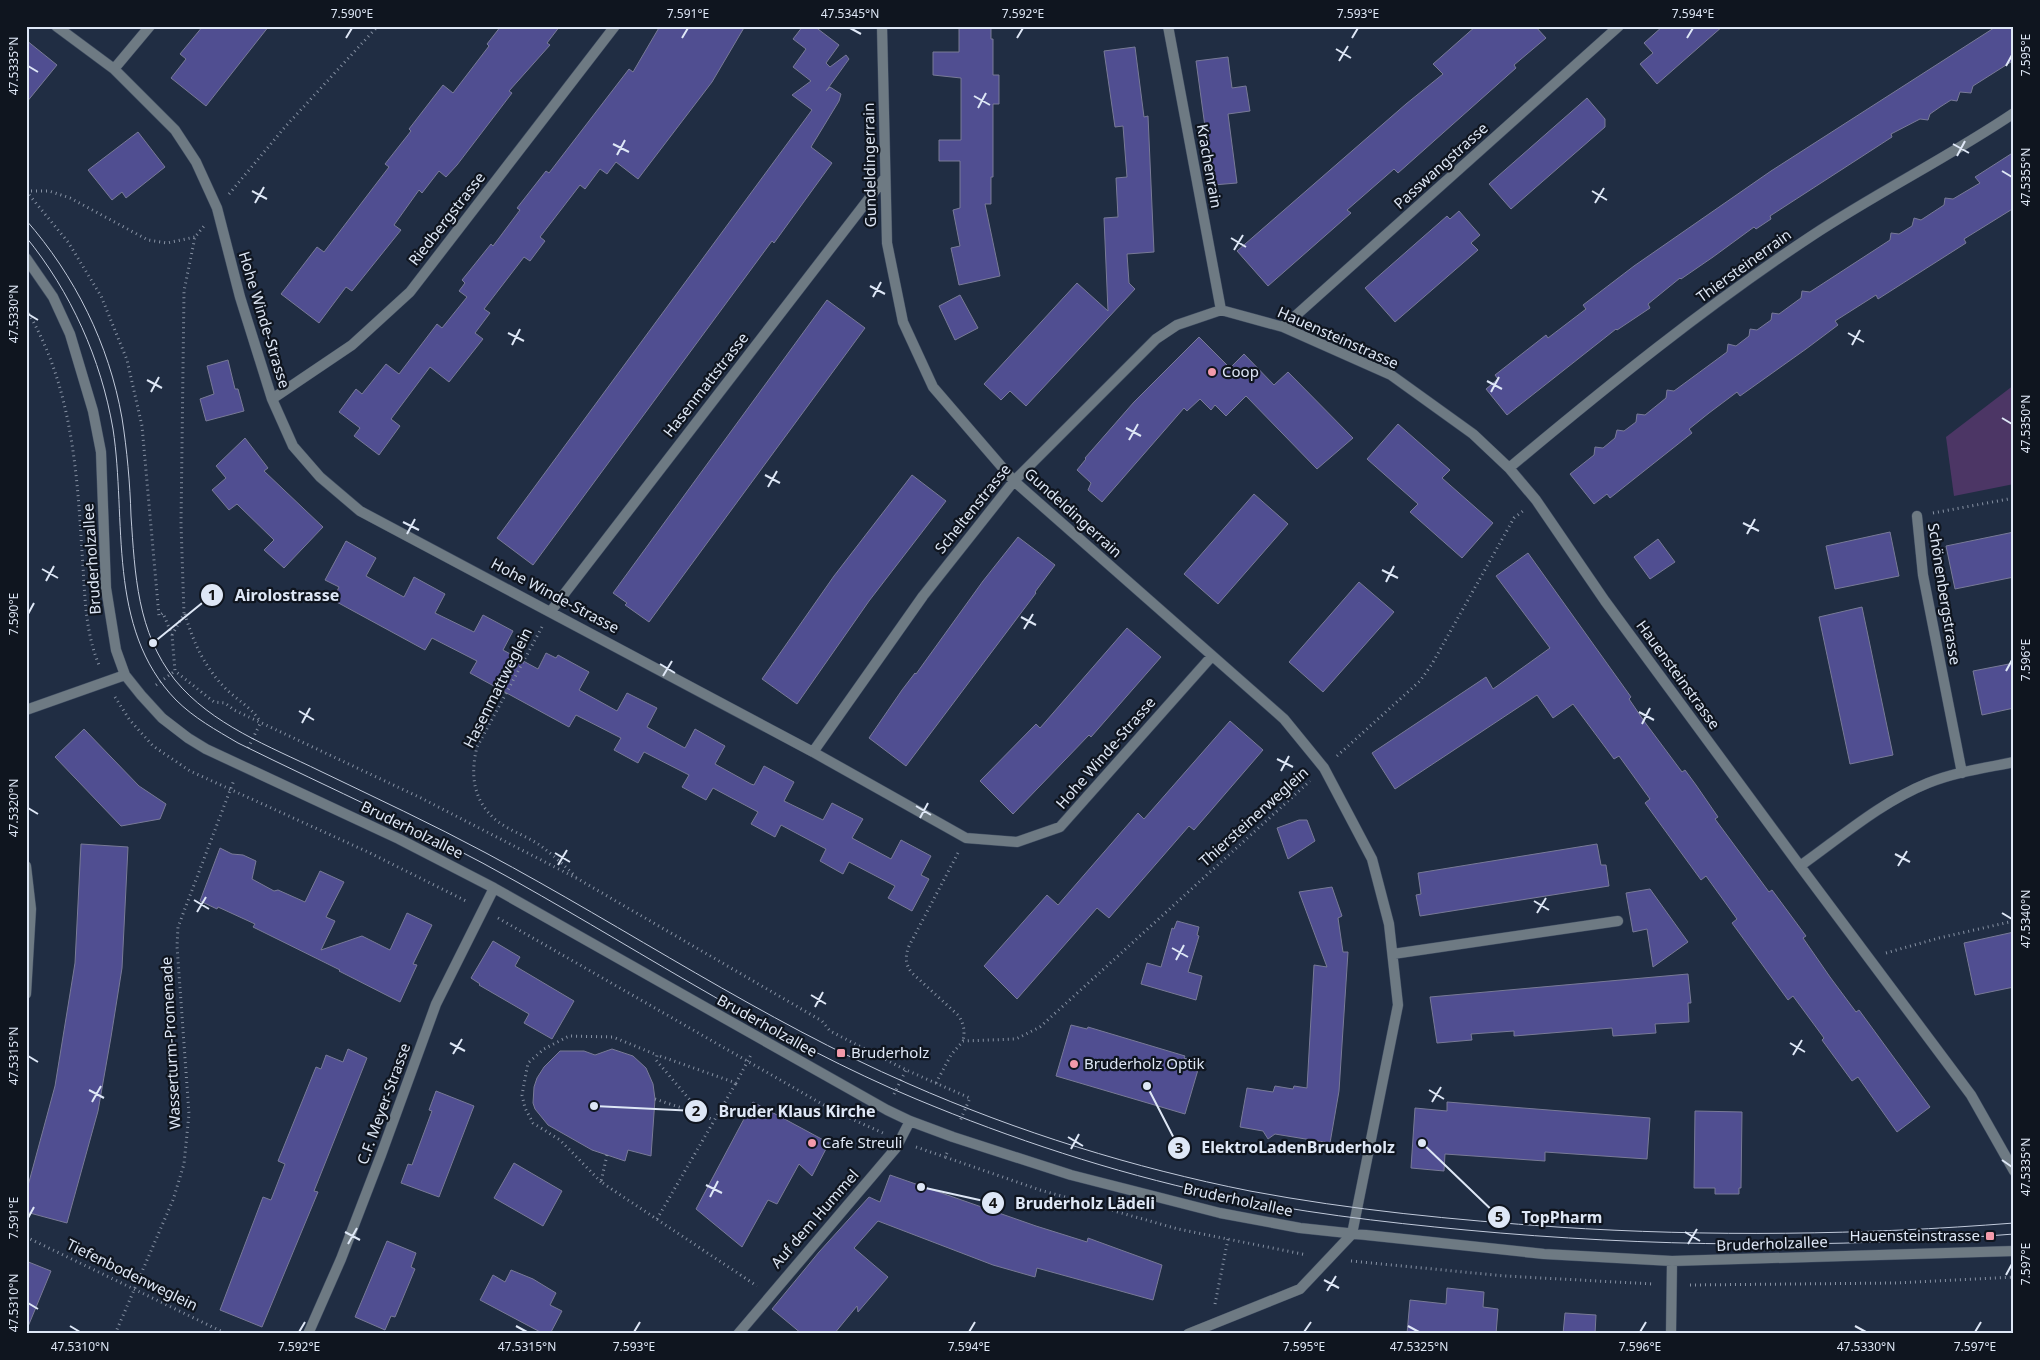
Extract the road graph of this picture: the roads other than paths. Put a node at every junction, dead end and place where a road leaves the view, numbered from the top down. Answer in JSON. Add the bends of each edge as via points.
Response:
{"nodes":[{"id":1,"x":56,"y":26,"type":"edge"},
{"id":2,"x":150,"y":26,"type":"edge"},
{"id":3,"x":616,"y":26,"type":"edge"},
{"id":4,"x":882,"y":26,"type":"edge"},
{"id":5,"x":1168,"y":26,"type":"edge"},
{"id":6,"x":1619,"y":26,"type":"edge"},
{"id":7,"x":114,"y":69,"type":"junction"},
{"id":8,"x":2014,"y":113,"type":"edge"},
{"id":9,"x":884,"y":178,"type":"junction"},
{"id":10,"x":26,"y":258,"type":"edge"},
{"id":11,"x":1221,"y":310,"type":"junction"},
{"id":12,"x":1283,"y":327,"type":"junction"},
{"id":13,"x":272,"y":399,"type":"junction"},
{"id":14,"x":1509,"y":468,"type":"junction"},
{"id":15,"x":1014,"y":480,"type":"junction"},
{"id":16,"x":1917,"y":516,"type":"road end"},
{"id":17,"x":551,"y":611,"type":"junction"},
{"id":18,"x":1212,"y":656,"type":"junction"},
{"id":19,"x":125,"y":674,"type":"junction"},
{"id":20,"x":26,"y":710,"type":"edge"},
{"id":21,"x":813,"y":752,"type":"junction"},
{"id":22,"x":2014,"y":762,"type":"edge"},
{"id":23,"x":1962,"y":773,"type":"junction"},
{"id":24,"x":26,"y":866,"type":"edge"},
{"id":25,"x":1800,"y":866,"type":"junction"},
{"id":26,"x":494,"y":888,"type":"junction"},
{"id":27,"x":1618,"y":921,"type":"dead end"},
{"id":28,"x":1393,"y":954,"type":"junction"},
{"id":29,"x":26,"y":994,"type":"edge"},
{"id":30,"x":910,"y":1121,"type":"junction"},
{"id":31,"x":2014,"y":1171,"type":"edge"},
{"id":32,"x":1352,"y":1234,"type":"junction"},
{"id":33,"x":2014,"y":1251,"type":"edge"},
{"id":34,"x":1672,"y":1261,"type":"junction"},
{"id":35,"x":308,"y":1334,"type":"edge"},
{"id":36,"x":738,"y":1334,"type":"edge"},
{"id":37,"x":1188,"y":1334,"type":"edge"},
{"id":38,"x":1672,"y":1334,"type":"edge"}],
"edges":[{"from":1,"to":7,"type":"street","name":"Hohe Winde-Strasse"},
{"from":2,"to":7,"type":"street"},
{"from":3,"to":13,"type":"street","name":"Riedbergstrasse","via":[[410,292],[352,345]]},
{"from":4,"to":9,"type":"street","name":"Gundeldingerrain"},
{"from":5,"to":11,"type":"street","name":"Krachenrain"},
{"from":6,"to":12,"type":"street","name":"Passwangstrasse"},
{"from":7,"to":13,"type":"street","name":"Hohe Winde-Strasse","via":[[175,130],[196,162],[217,208],[240,297]]},
{"from":8,"to":14,"type":"street","name":"Thiersteinerrain","via":[[1805,240],[1613,382]]},
{"from":9,"to":15,"type":"street","name":"Gundeldingerrain","via":[[887,243],[903,322],[933,387]]},
{"from":9,"to":17,"type":"street","name":"Hasenmattstrasse"},
{"from":10,"to":19,"type":"street","name":"Bruderholzallee","via":[[53,297],[70,334],[93,411],[101,452],[106,588],[116,650]]},
{"from":11,"to":12,"type":"street","name":"Hauensteinstrasse"},
{"from":11,"to":15,"type":"street","name":"Scheltenstrasse","via":[[1177,325],[1156,339]]},
{"from":12,"to":14,"type":"street","name":"Hauensteinstrasse","via":[[1391,376],[1473,434]]},
{"from":13,"to":17,"type":"street","name":"Hohe Winde-Strasse","via":[[293,446],[320,477],[360,510]]},
{"from":14,"to":25,"type":"street","name":"Hauensteinstrasse","via":[[1536,500],[1605,601]]},
{"from":15,"to":18,"type":"street","name":"Gundeldingerrain"},
{"from":15,"to":21,"type":"street","name":"Scheltenstrasse","via":[[923,596]]},
{"from":16,"to":23,"type":"street","name":"Schönenbergstrasse","via":[[1923,575]]},
{"from":17,"to":21,"type":"street","name":"Hohe Winde-Strasse"},
{"from":18,"to":21,"type":"street","name":"Hohe Winde-Strasse","via":[[1060,827],[1017,842],[966,838]]},
{"from":18,"to":28,"type":"street","name":"Gundeldingerrain","via":[[1284,719],[1324,768],[1372,859],[1390,924]]},
{"from":19,"to":20,"type":"street"},
{"from":19,"to":26,"type":"street","name":"Bruderholzallee","via":[[162,718],[206,749],[399,839]]},
{"from":22,"to":23,"type":"street"},
{"from":23,"to":25,"type":"street","via":[[1929,782],[1893,800]]},
{"from":24,"to":29,"type":"street","via":[[31,909]]},
{"from":25,"to":31,"type":"street","name":"Hauensteinstrasse","via":[[1971,1095]]},
{"from":26,"to":30,"type":"street","name":"Bruderholzallee"},
{"from":26,"to":35,"type":"street","name":"C.F. Meyer-Strasse","via":[[436,1004],[341,1259]]},
{"from":27,"to":28,"type":"street"},
{"from":28,"to":32,"type":"street","name":"Gundeldingerrain","via":[[1398,1005]]},
{"from":30,"to":32,"type":"street","name":"Bruderholzallee","via":[[1071,1175],[1220,1213]]},
{"from":30,"to":36,"type":"street","name":"Auf dem Hummel","via":[[896,1148]]},
{"from":32,"to":34,"type":"street","name":"Bruderholzallee","via":[[1544,1254]]},
{"from":32,"to":37,"type":"street","via":[[1300,1289]]},
{"from":33,"to":34,"type":"street","name":"Bruderholzallee"},
{"from":34,"to":38,"type":"street"}]}
